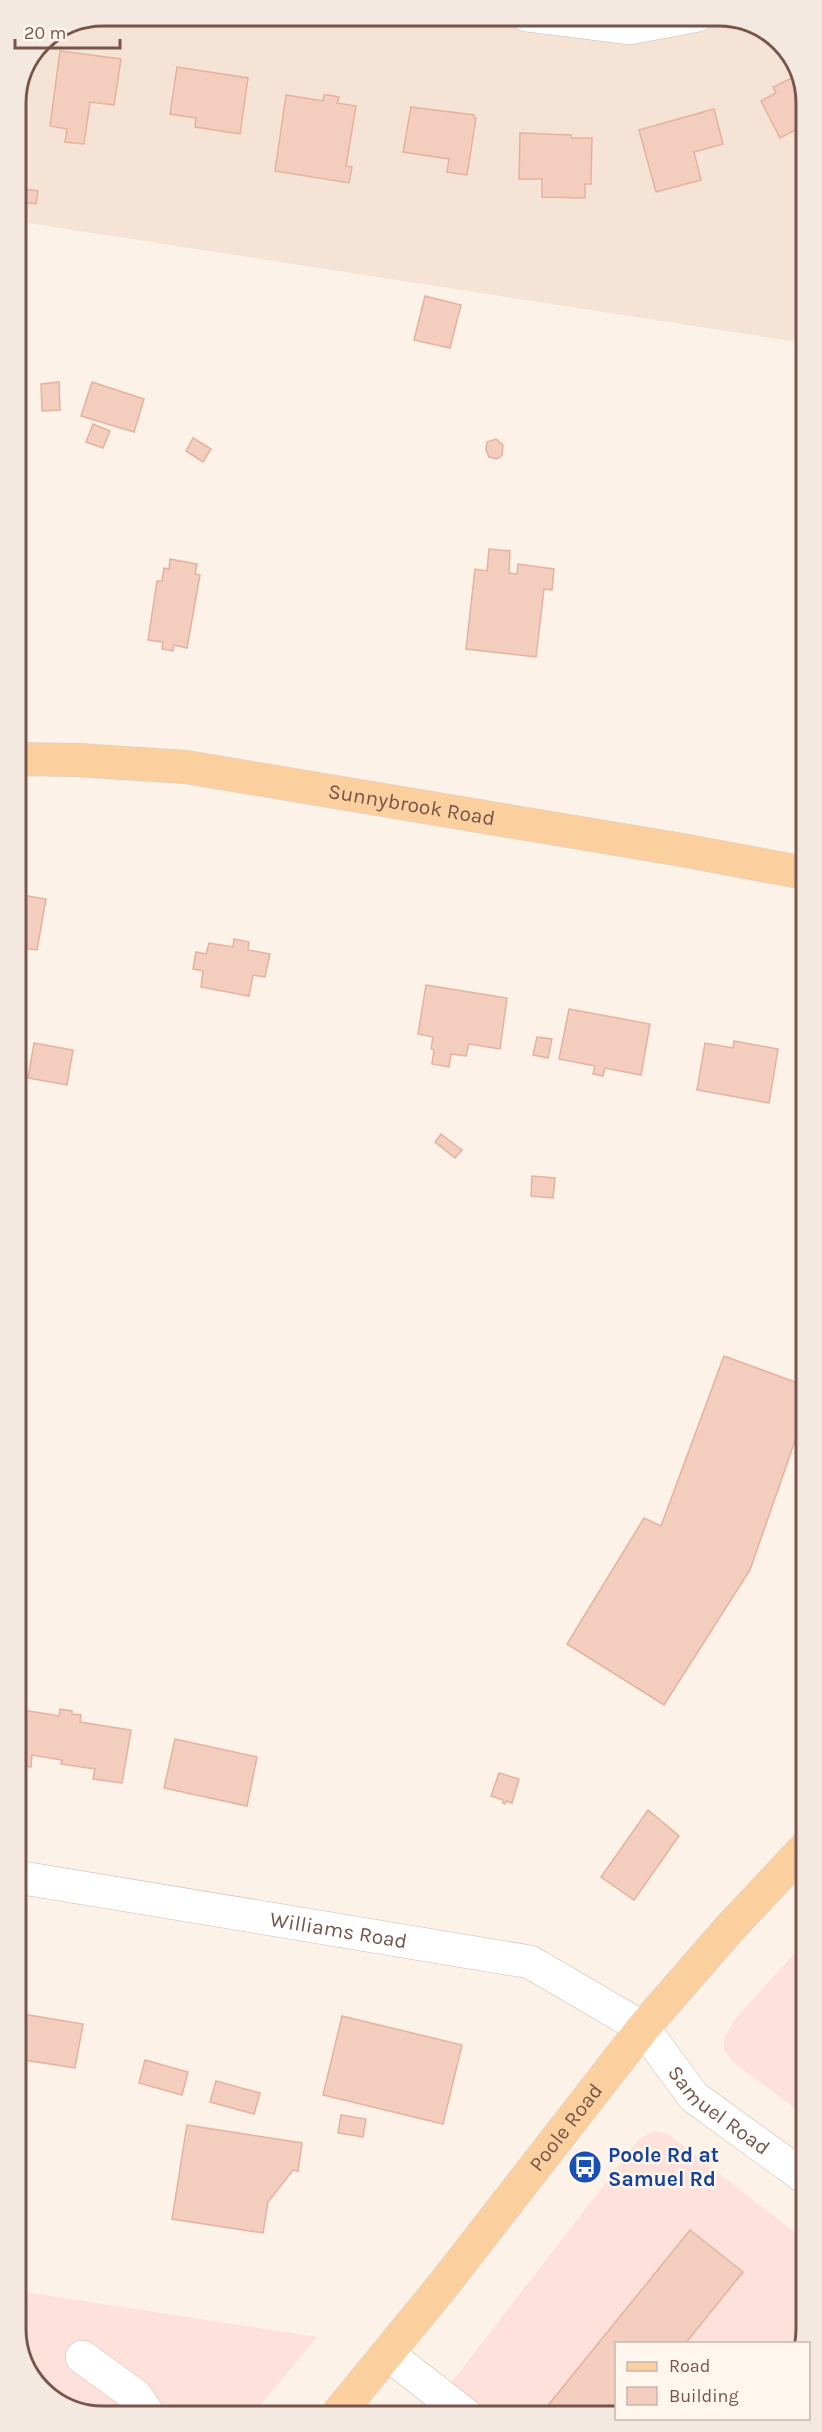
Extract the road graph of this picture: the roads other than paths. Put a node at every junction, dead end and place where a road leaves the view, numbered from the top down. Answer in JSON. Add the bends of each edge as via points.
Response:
{"nodes":[{"id":1,"x":614,"y":26,"type":"edge"},
{"id":2,"x":640,"y":26,"type":"edge"},
{"id":3,"x":26,"y":759,"type":"edge"},
{"id":4,"x":796,"y":871,"type":"edge"},
{"id":5,"x":796,"y":1858,"type":"edge"},
{"id":6,"x":26,"y":1878,"type":"edge"},
{"id":7,"x":643,"y":2028,"type":"junction"},
{"id":8,"x":796,"y":2171,"type":"edge"},
{"id":9,"x":388,"y":2354,"type":"junction"},
{"id":10,"x":82,"y":2356,"type":"dead end"},
{"id":11,"x":143,"y":2406,"type":"edge"},
{"id":12,"x":345,"y":2406,"type":"edge"},
{"id":13,"x":454,"y":2406,"type":"edge"}],
"edges":[{"from":1,"to":2,"type":"street"},
{"from":3,"to":4,"type":"main road","name":"Sunnybrook Road","via":[[186,766]]},
{"from":5,"to":7,"type":"main road","name":"Poole Road"},
{"from":6,"to":7,"type":"street","name":"Williams Road","via":[[530,1962]]},
{"from":7,"to":8,"type":"street","name":"Samuel Road","via":[[694,2097]]},
{"from":7,"to":9,"type":"main road","name":"Poole Road"},
{"from":9,"to":12,"type":"main road","name":"Poole Road"},
{"from":9,"to":13,"type":"street"},
{"from":10,"to":11,"type":"street","via":[[136,2396]]}]}
